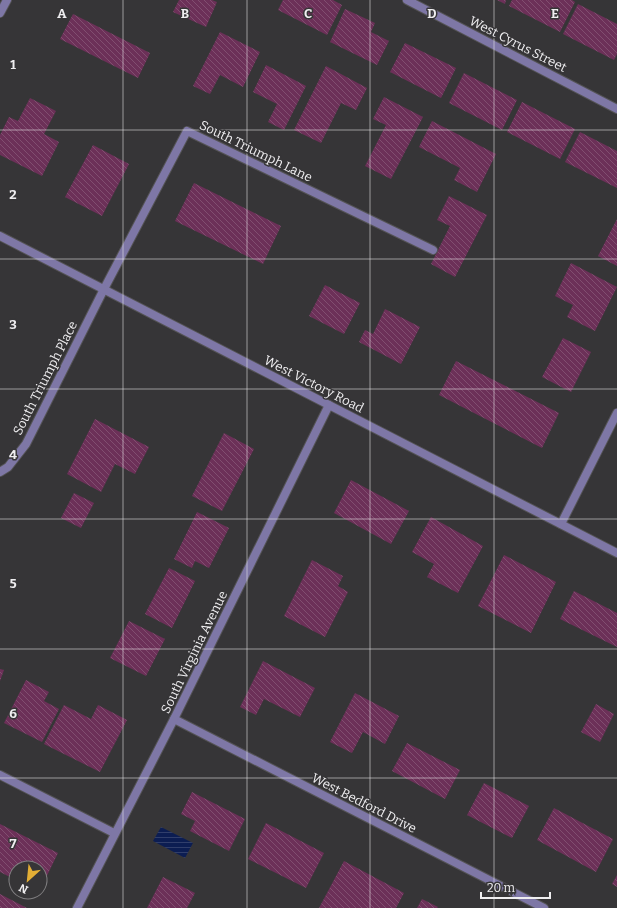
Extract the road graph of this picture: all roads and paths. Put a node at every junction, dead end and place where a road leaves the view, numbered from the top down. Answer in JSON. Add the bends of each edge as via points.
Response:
{"nodes":[{"id":1,"x":7,"y":0,"type":"edge"},
{"id":2,"x":407,"y":0,"type":"edge"},
{"id":3,"x":0,"y":13,"type":"edge"},
{"id":4,"x":617,"y":109,"type":"edge"},
{"id":5,"x":0,"y":236,"type":"edge"},
{"id":6,"x":433,"y":250,"type":"dead end"},
{"id":7,"x":104,"y":289,"type":"junction"},
{"id":8,"x":329,"y":405,"type":"junction"},
{"id":9,"x":617,"y":413,"type":"edge"},
{"id":10,"x":0,"y":472,"type":"edge"},
{"id":11,"x":560,"y":524,"type":"junction"},
{"id":12,"x":617,"y":553,"type":"edge"},
{"id":13,"x":174,"y":719,"type":"junction"},
{"id":14,"x":0,"y":775,"type":"edge"},
{"id":15,"x":114,"y":833,"type":"junction"},
{"id":16,"x":77,"y":908,"type":"edge"},
{"id":17,"x":544,"y":908,"type":"edge"}],
"edges":[{"from":1,"to":3,"type":"street"},
{"from":2,"to":4,"type":"street","name":"West Cyrus Street"},
{"from":5,"to":7,"type":"street","name":"West Victory Road"},
{"from":6,"to":7,"type":"street","name":"South Triumph Lane","via":[[187,131]]},
{"from":7,"to":8,"type":"street","name":"West Victory Road"},
{"from":7,"to":10,"type":"street","name":"South Triumph Place","via":[[26,444],[8,467]]},
{"from":8,"to":11,"type":"street","name":"West Victory Road"},
{"from":8,"to":13,"type":"street","name":"South Virginia Avenue"},
{"from":9,"to":11,"type":"street"},
{"from":11,"to":12,"type":"street","name":"West Victory Road"},
{"from":13,"to":15,"type":"street","name":"South Virginia Avenue"},
{"from":13,"to":17,"type":"street","name":"West Bedford Drive"},
{"from":14,"to":15,"type":"street"},
{"from":15,"to":16,"type":"street","name":"South Virginia Avenue"}]}
